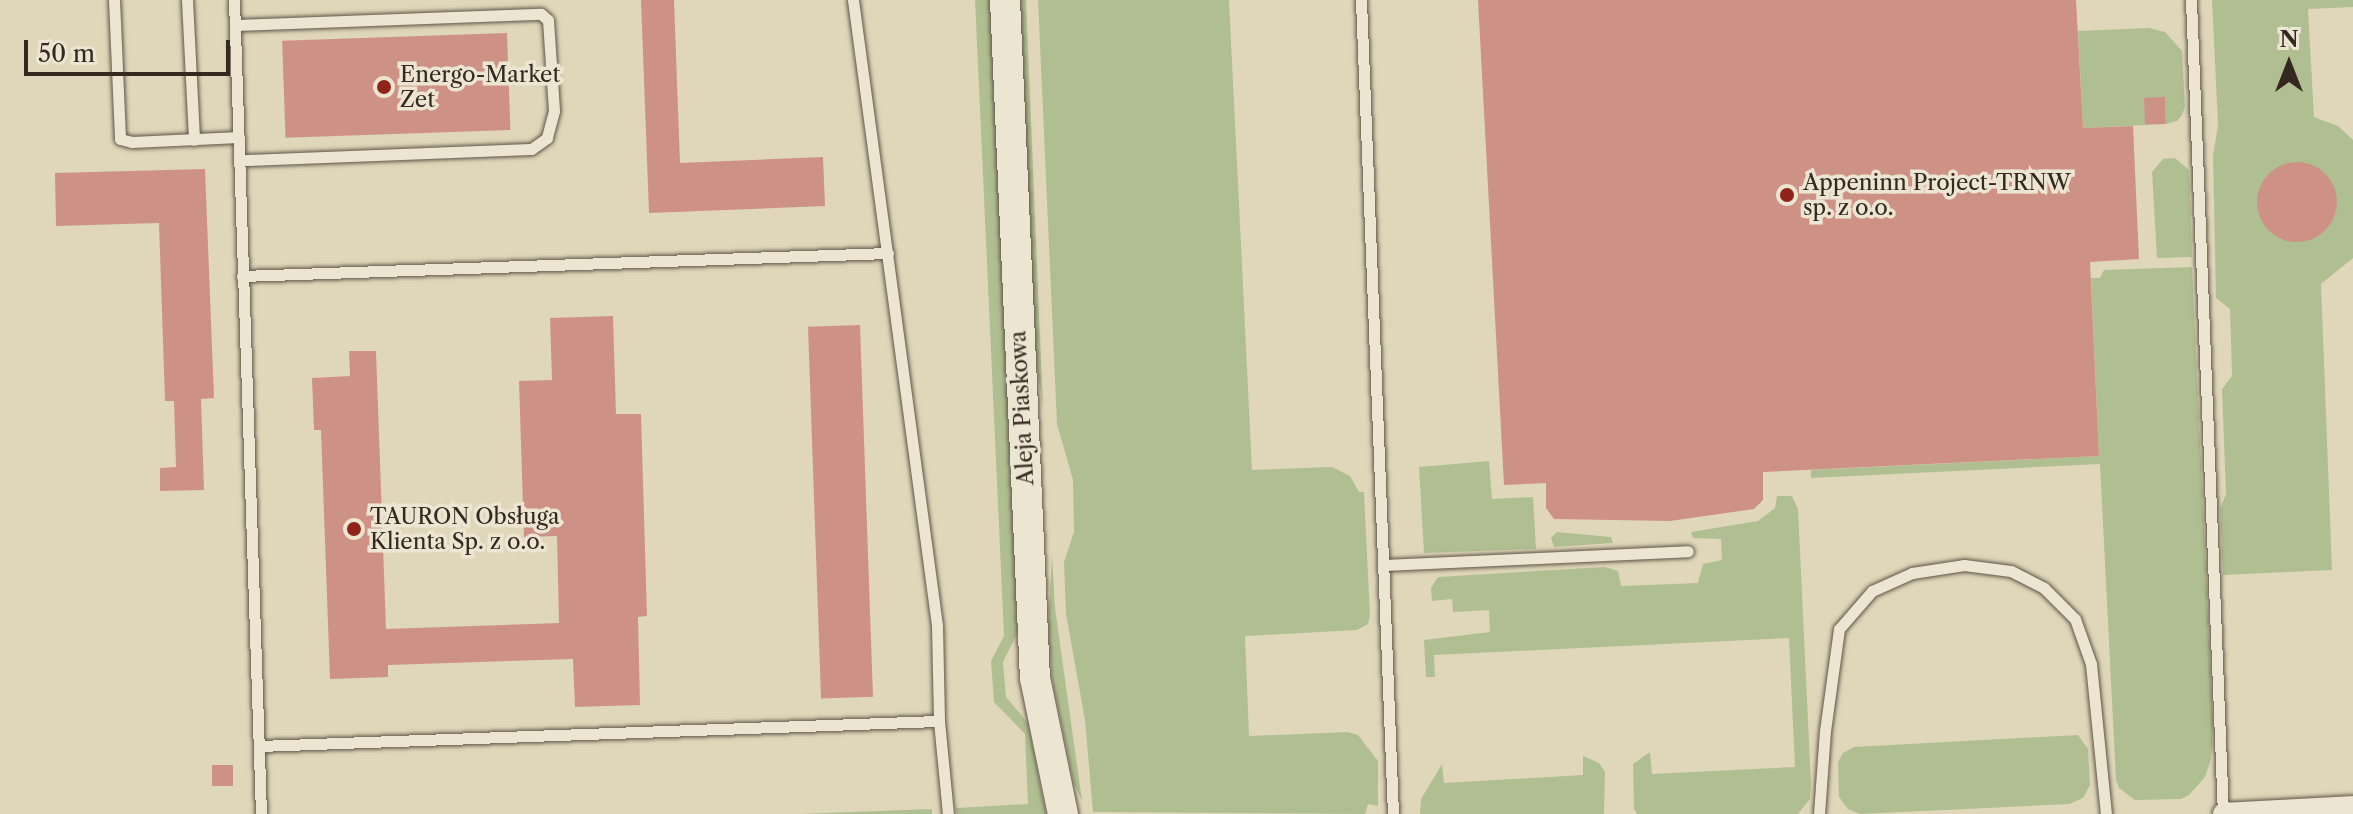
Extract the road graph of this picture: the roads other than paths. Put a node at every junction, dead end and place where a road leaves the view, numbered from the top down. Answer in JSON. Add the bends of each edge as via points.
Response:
{"nodes":[{"id":1,"x":114,"y":0,"type":"edge"},
{"id":2,"x":187,"y":0,"type":"edge"},
{"id":3,"x":234,"y":0,"type":"edge"},
{"id":4,"x":853,"y":0,"type":"edge"},
{"id":5,"x":1005,"y":0,"type":"edge"},
{"id":6,"x":1361,"y":0,"type":"edge"},
{"id":7,"x":2191,"y":0,"type":"edge"},
{"id":8,"x":236,"y":25,"type":"junction"},
{"id":9,"x":239,"y":137,"type":"junction"},
{"id":10,"x":194,"y":140,"type":"junction"},
{"id":11,"x":240,"y":160,"type":"junction"},
{"id":12,"x":888,"y":253,"type":"junction"},
{"id":13,"x":242,"y":276,"type":"junction"},
{"id":14,"x":1688,"y":551,"type":"dead end"},
{"id":15,"x":1384,"y":565,"type":"junction"},
{"id":16,"x":939,"y":721,"type":"junction"},
{"id":17,"x":259,"y":746,"type":"junction"},
{"id":18,"x":2353,"y":807,"type":"edge"},
{"id":19,"x":261,"y":814,"type":"edge"},
{"id":20,"x":948,"y":814,"type":"edge"},
{"id":21,"x":1063,"y":814,"type":"edge"},
{"id":22,"x":1393,"y":814,"type":"edge"},
{"id":23,"x":1819,"y":814,"type":"edge"},
{"id":24,"x":2106,"y":814,"type":"edge"},
{"id":25,"x":2223,"y":814,"type":"edge"}],
"edges":[{"from":1,"to":10,"type":"lane","via":[[120,139]]},
{"from":2,"to":10,"type":"lane"},
{"from":3,"to":8,"type":"lane"},
{"from":4,"to":12,"type":"lane"},
{"from":5,"to":21,"type":"main road","name":"Aleja Piaskowa","via":[[1035,678]]},
{"from":6,"to":15,"type":"lane"},
{"from":7,"to":25,"type":"lane"},
{"from":8,"to":9,"type":"lane"},
{"from":8,"to":11,"type":"lane","via":[[541,14],[548,20],[554,111],[547,138],[531,149]]},
{"from":9,"to":10,"type":"lane"},
{"from":9,"to":11,"type":"lane"},
{"from":11,"to":13,"type":"lane"},
{"from":12,"to":13,"type":"lane"},
{"from":12,"to":16,"type":"lane","via":[[937,625]]},
{"from":13,"to":17,"type":"lane"},
{"from":14,"to":15,"type":"lane"},
{"from":15,"to":22,"type":"lane"},
{"from":16,"to":17,"type":"lane"},
{"from":16,"to":20,"type":"lane"},
{"from":17,"to":19,"type":"lane"},
{"from":18,"to":25,"type":"street"},
{"from":23,"to":24,"type":"lane","via":[[1839,629],[1872,591],[1912,573],[1964,565],[2011,571],[2044,588],[2075,619],[2091,664]]}]}
